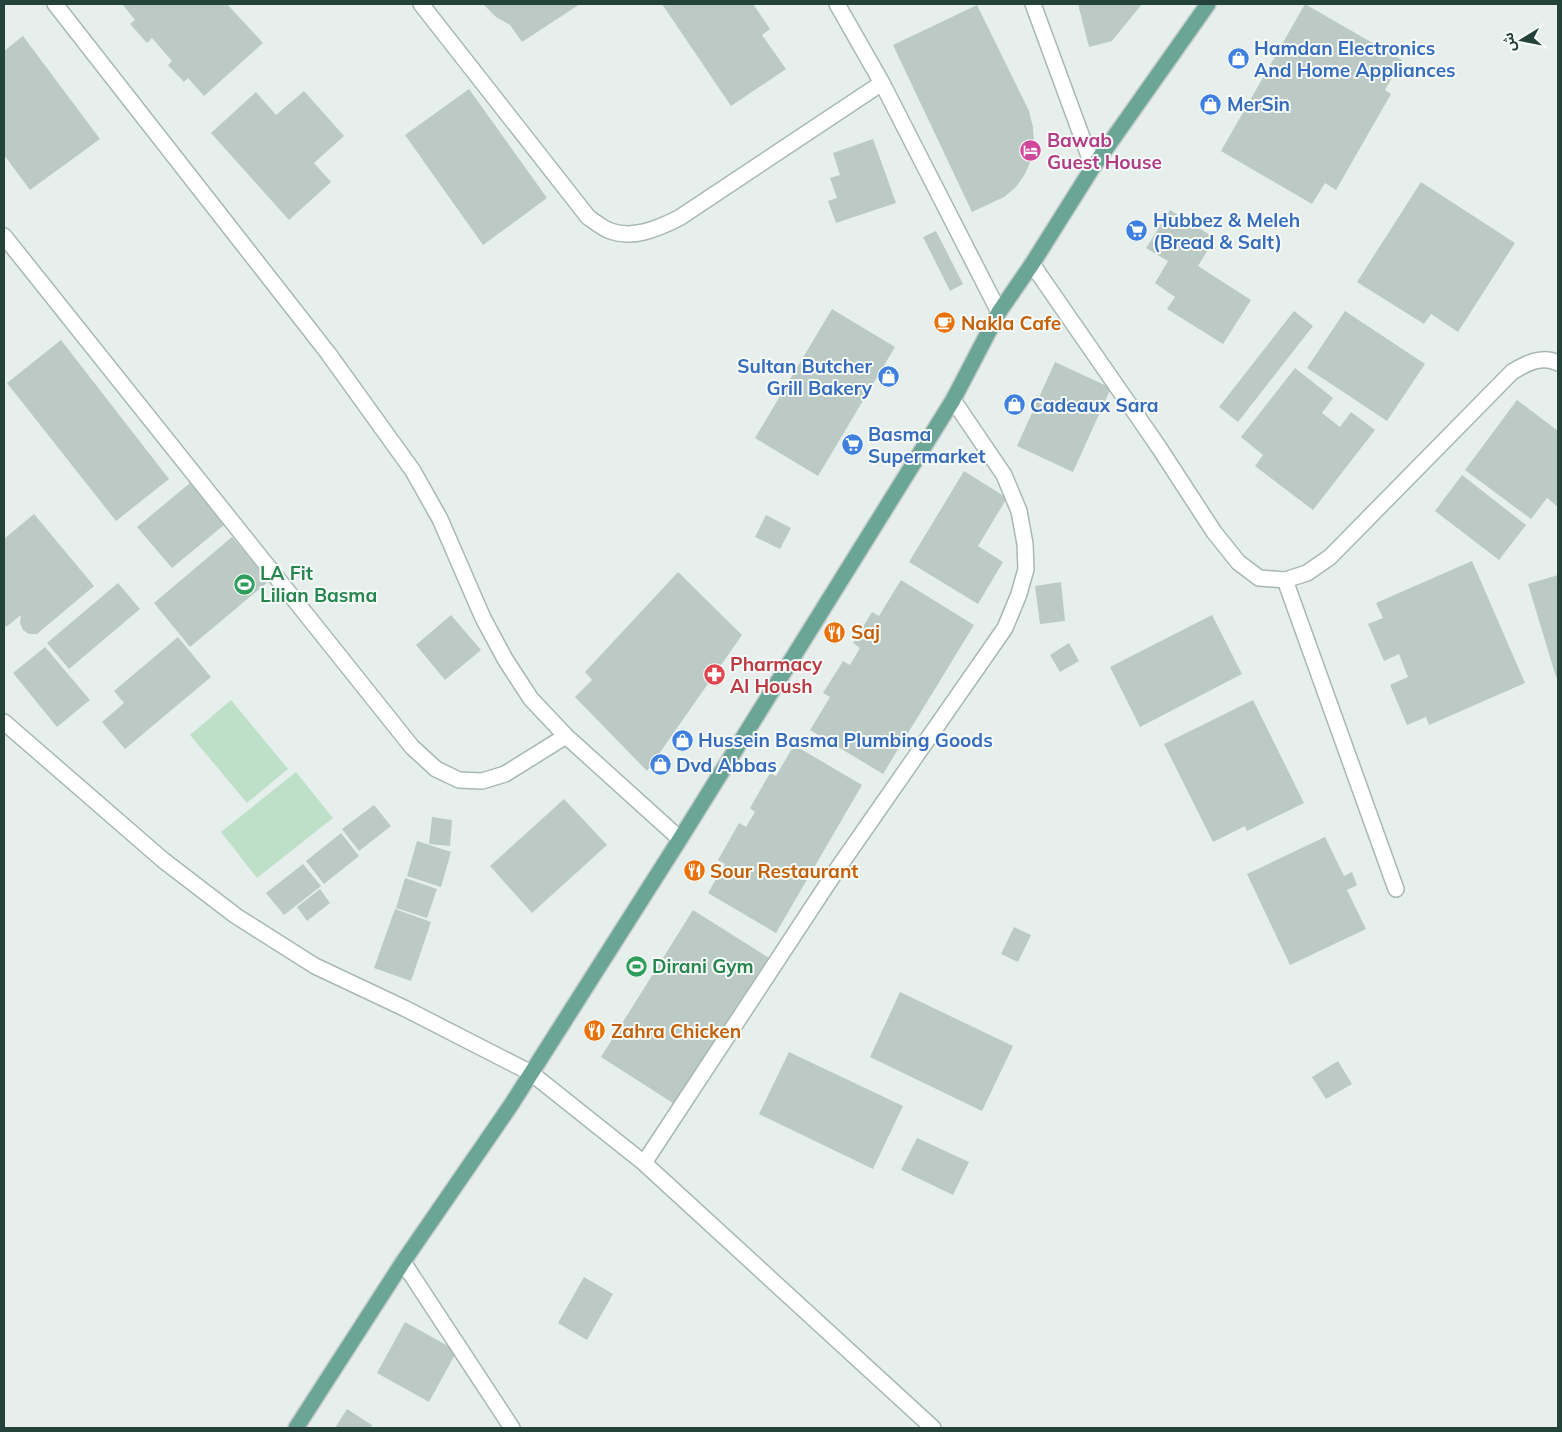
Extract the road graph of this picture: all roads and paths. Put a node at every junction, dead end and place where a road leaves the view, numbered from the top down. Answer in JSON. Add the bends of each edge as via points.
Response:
{"nodes":[{"id":1,"x":55,"y":4,"type":"edge"},
{"id":2,"x":421,"y":4,"type":"edge"},
{"id":3,"x":837,"y":4,"type":"edge"},
{"id":4,"x":1034,"y":4,"type":"edge"},
{"id":5,"x":1208,"y":4,"type":"edge"},
{"id":6,"x":882,"y":83,"type":"junction"},
{"id":7,"x":1093,"y":167,"type":"junction"},
{"id":8,"x":4,"y":236,"type":"edge"},
{"id":9,"x":1032,"y":264,"type":"junction"},
{"id":10,"x":999,"y":312,"type":"junction"},
{"id":11,"x":1558,"y":363,"type":"edge"},
{"id":12,"x":953,"y":400,"type":"junction"},
{"id":13,"x":1284,"y":580,"type":"junction"},
{"id":14,"x":4,"y":722,"type":"edge"},
{"id":15,"x":566,"y":736,"type":"junction"},
{"id":16,"x":680,"y":839,"type":"junction"},
{"id":17,"x":1396,"y":889,"type":"dead end"},
{"id":18,"x":531,"y":1073,"type":"junction"},
{"id":19,"x":644,"y":1163,"type":"junction"},
{"id":20,"x":403,"y":1262,"type":"junction"},
{"id":21,"x":296,"y":1428,"type":"edge"},
{"id":22,"x":512,"y":1428,"type":"edge"},
{"id":23,"x":933,"y":1428,"type":"edge"}],
"edges":[{"from":1,"to":15,"type":"street","via":[[328,353],[413,471],[440,519],[483,618],[505,659],[531,699]]},
{"from":2,"to":6,"type":"street","via":[[588,217],[608,230],[634,235],[658,229],[678,218]]},
{"from":3,"to":6,"type":"street"},
{"from":4,"to":7,"type":"street"},
{"from":5,"to":7,"type":"main road"},
{"from":6,"to":10,"type":"street"},
{"from":7,"to":9,"type":"main road"},
{"from":8,"to":15,"type":"street","via":[[406,739],[436,770],[459,780],[482,780],[505,774]]},
{"from":9,"to":10,"type":"main road"},
{"from":9,"to":13,"type":"street","via":[[1214,532],[1238,562],[1259,578]]},
{"from":10,"to":12,"type":"main road"},
{"from":11,"to":13,"type":"street","via":[[1551,359],[1530,361],[1512,372],[1330,557],[1307,572]]},
{"from":12,"to":16,"type":"main road"},
{"from":12,"to":19,"type":"street","via":[[1004,475],[1019,511],[1026,569],[1019,594],[1005,628],[838,868]]},
{"from":13,"to":17,"type":"street"},
{"from":14,"to":18,"type":"street","via":[[163,860],[236,916],[315,966]]},
{"from":15,"to":16,"type":"street"},
{"from":16,"to":18,"type":"main road"},
{"from":18,"to":19,"type":"street"},
{"from":18,"to":20,"type":"main road"},
{"from":19,"to":23,"type":"street"},
{"from":20,"to":21,"type":"main road"},
{"from":20,"to":22,"type":"street"}]}
